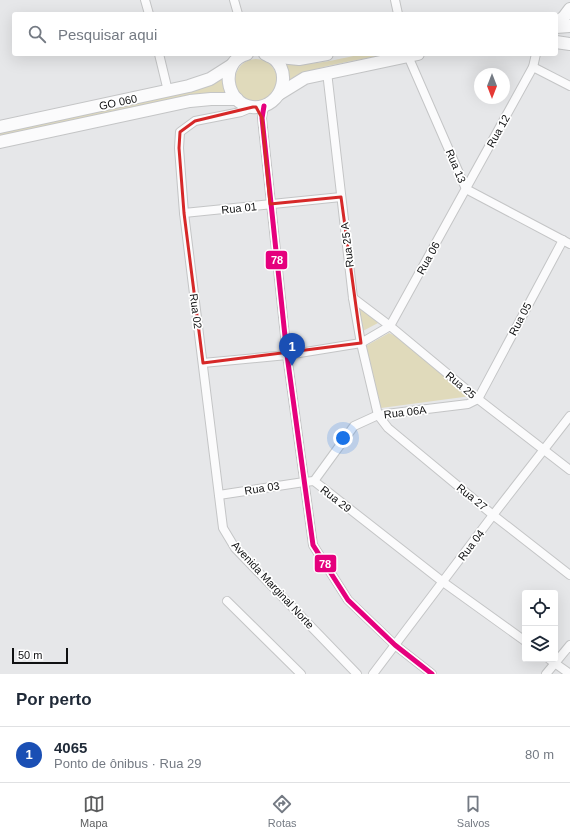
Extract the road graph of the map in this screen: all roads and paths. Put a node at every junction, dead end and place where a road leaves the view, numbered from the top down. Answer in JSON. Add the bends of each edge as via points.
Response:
{"nodes":[{"id":1,"x":145,"y":0,"type":"edge"},
{"id":2,"x":234,"y":0,"type":"edge"},
{"id":3,"x":395,"y":0,"type":"edge"},
{"id":4,"x":570,"y":9,"type":"edge"},
{"id":5,"x":148,"y":12,"type":"edge"},
{"id":6,"x":237,"y":12,"type":"edge"},
{"id":7,"x":398,"y":12,"type":"edge"},
{"id":8,"x":558,"y":22,"type":"edge"},
{"id":9,"x":570,"y":26,"type":"edge"},
{"id":10,"x":558,"y":27,"type":"edge"},
{"id":11,"x":558,"y":42,"type":"edge"},
{"id":12,"x":570,"y":44,"type":"edge"},
{"id":13,"x":159,"y":56,"type":"edge"},
{"id":14,"x":242,"y":56,"type":"edge"},
{"id":15,"x":269,"y":56,"type":"edge"},
{"id":16,"x":275,"y":56,"type":"edge"},
{"id":17,"x":316,"y":56,"type":"edge"},
{"id":18,"x":408,"y":56,"type":"edge"},
{"id":19,"x":413,"y":56,"type":"edge"},
{"id":20,"x":536,"y":56,"type":"edge"},
{"id":21,"x":232,"y":65,"type":"junction"},
{"id":22,"x":533,"y":67,"type":"junction"},
{"id":23,"x":327,"y":72,"type":"junction"},
{"id":24,"x":570,"y":86,"type":"edge"},
{"id":25,"x":168,"y":91,"type":"junction"},
{"id":26,"x":279,"y":94,"type":"junction"},
{"id":27,"x":251,"y":107,"type":"junction"},
{"id":28,"x":0,"y":127,"type":"edge"},
{"id":29,"x":0,"y":142,"type":"edge"},
{"id":30,"x":466,"y":189,"type":"junction"},
{"id":31,"x":341,"y":197,"type":"junction"},
{"id":32,"x":270,"y":204,"type":"junction"},
{"id":33,"x":184,"y":213,"type":"junction"},
{"id":34,"x":566,"y":242,"type":"edge"},
{"id":35,"x":353,"y":298,"type":"junction"},
{"id":36,"x":390,"y":326,"type":"junction"},
{"id":37,"x":361,"y":343,"type":"junction"},
{"id":38,"x":287,"y":355,"type":"junction"},
{"id":39,"x":203,"y":363,"type":"junction"},
{"id":40,"x":478,"y":399,"type":"junction"},
{"id":41,"x":378,"y":415,"type":"junction"},
{"id":42,"x":570,"y":416,"type":"edge"},
{"id":43,"x":544,"y":449,"type":"junction"},
{"id":44,"x":570,"y":470,"type":"edge"},
{"id":45,"x":314,"y":481,"type":"junction"},
{"id":46,"x":304,"y":482,"type":"junction"},
{"id":47,"x":219,"y":495,"type":"junction"},
{"id":48,"x":493,"y":514,"type":"junction"},
{"id":49,"x":570,"y":575,"type":"edge"},
{"id":50,"x":443,"y":582,"type":"junction"},
{"id":51,"x":227,"y":601,"type":"dead end"},
{"id":52,"x":522,"y":639,"type":"edge"},
{"id":53,"x":395,"y":645,"type":"junction"},
{"id":54,"x":570,"y":645,"type":"edge"},
{"id":55,"x":558,"y":656,"type":"edge"},
{"id":56,"x":552,"y":662,"type":"edge"},
{"id":57,"x":553,"y":662,"type":"edge"},
{"id":58,"x":301,"y":674,"type":"edge"},
{"id":59,"x":356,"y":674,"type":"edge"},
{"id":60,"x":373,"y":674,"type":"edge"},
{"id":61,"x":432,"y":674,"type":"edge"},
{"id":62,"x":546,"y":674,"type":"edge"},
{"id":63,"x":570,"y":674,"type":"edge"}],
"edges":[{"from":1,"to":5,"type":"street"},
{"from":2,"to":6,"type":"street"},
{"from":3,"to":7,"type":"street"},
{"from":4,"to":8,"type":"main road"},
{"from":9,"to":10,"type":"main road"},
{"from":11,"to":12,"type":"main road"},
{"from":13,"to":25,"type":"street"},
{"from":14,"to":21,"type":"main road","name":"GO 060"},
{"from":15,"to":26,"type":"main road","via":[[276,60],[281,68],[283,86]]},
{"from":16,"to":17,"type":"main road","via":[[299,59]]},
{"from":18,"to":23,"type":"main road"},
{"from":19,"to":30,"type":"street","name":"Rua 13"},
{"from":20,"to":22,"type":"street","name":"Rua 12"},
{"from":21,"to":25,"type":"main road","name":"GO 060","via":[[210,79]]},
{"from":21,"to":27,"type":"main road","via":[[228,81],[230,90]]},
{"from":22,"to":24,"type":"street"},
{"from":22,"to":30,"type":"street","name":"Rua 12"},
{"from":23,"to":26,"type":"main road","via":[[305,78]]},
{"from":23,"to":31,"type":"street","name":"Rua 25 A"},
{"from":25,"to":28,"type":"main road","name":"GO 060"},
{"from":26,"to":27,"type":"main road","via":[[274,100]]},
{"from":27,"to":29,"type":"main road","name":"GO 060","via":[[211,99],[190,101]]},
{"from":27,"to":32,"type":"street"},
{"from":27,"to":33,"type":"street","name":"Rua 02","via":[[194,121],[180,132]]},
{"from":30,"to":34,"type":"street","name":"Rua 13"},
{"from":30,"to":36,"type":"street","name":"Rua 06"},
{"from":31,"to":32,"type":"street","name":"Rua 01"},
{"from":31,"to":35,"type":"street","name":"Rua 25 A"},
{"from":32,"to":33,"type":"street","name":"Rua 01"},
{"from":32,"to":38,"type":"street"},
{"from":33,"to":39,"type":"street","name":"Rua 02"},
{"from":34,"to":40,"type":"street","name":"Rua 05"},
{"from":35,"to":36,"type":"street","name":"Rua 25"},
{"from":35,"to":37,"type":"street","name":"Rua 25 A"},
{"from":36,"to":37,"type":"street"},
{"from":36,"to":40,"type":"street","name":"Rua 25"},
{"from":37,"to":38,"type":"street"},
{"from":37,"to":41,"type":"street","name":"Rua 25 A"},
{"from":38,"to":39,"type":"street"},
{"from":38,"to":46,"type":"street"},
{"from":39,"to":47,"type":"street","name":"Avenida Marginal Norte"},
{"from":40,"to":41,"type":"street","name":"Rua 06A","via":[[468,404]]},
{"from":40,"to":43,"type":"street","name":"Rua 25"},
{"from":41,"to":45,"type":"street","name":"Rua 06A","via":[[354,426]]},
{"from":41,"to":48,"type":"street","name":"Rua 27","via":[[388,428]]},
{"from":42,"to":43,"type":"street","name":"Rua 04"},
{"from":43,"to":44,"type":"street","name":"Rua 25"},
{"from":43,"to":48,"type":"street","name":"Rua 04"},
{"from":45,"to":46,"type":"street","name":"Rua 29"},
{"from":45,"to":50,"type":"street","name":"Rua 29"},
{"from":46,"to":47,"type":"street","name":"Rua 03"},
{"from":46,"to":53,"type":"street","via":[[313,545],[348,600]]},
{"from":47,"to":59,"type":"street","name":"Avenida Marginal Norte","via":[[223,528],[235,548]]},
{"from":48,"to":49,"type":"street","name":"Rua 27"},
{"from":48,"to":50,"type":"street","name":"Rua 04"},
{"from":50,"to":52,"type":"street","name":"Rua 29"},
{"from":50,"to":53,"type":"street","name":"Rua 04"},
{"from":51,"to":58,"type":"street"},
{"from":53,"to":60,"type":"street","name":"Rua 04"},
{"from":53,"to":61,"type":"street"},
{"from":54,"to":55,"type":"street"},
{"from":56,"to":62,"type":"street"},
{"from":57,"to":63,"type":"street"}]}
